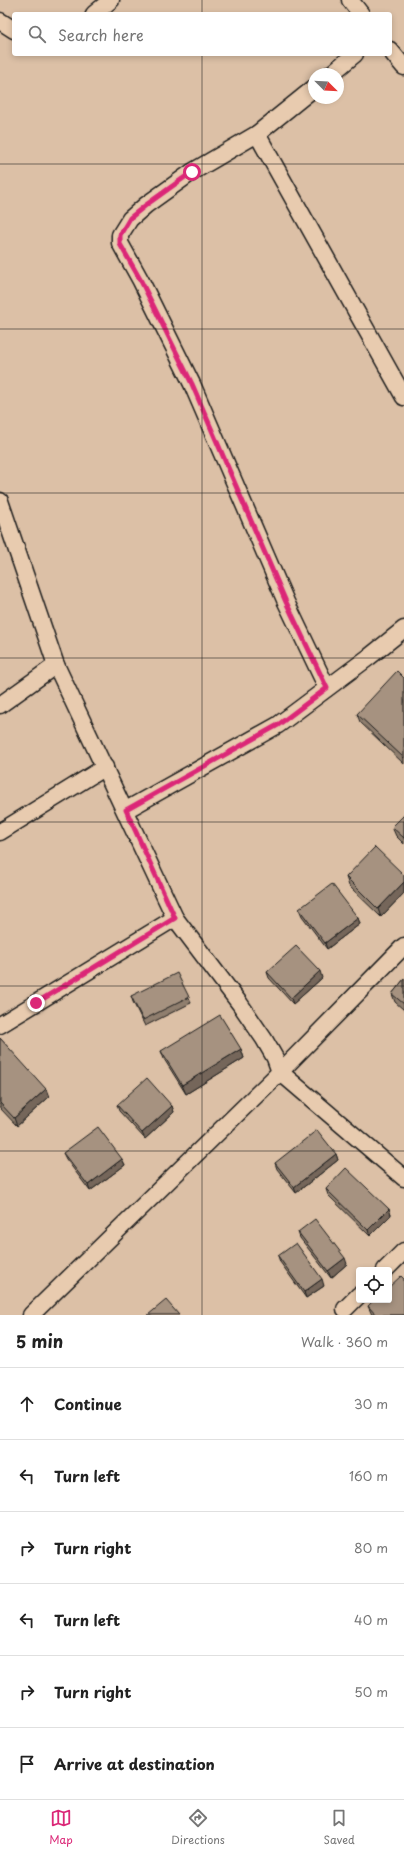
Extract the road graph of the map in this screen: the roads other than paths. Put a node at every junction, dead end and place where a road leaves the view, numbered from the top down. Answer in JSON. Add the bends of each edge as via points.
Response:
{"nodes":[{"id":1,"x":111,"y":0,"type":"edge"},
{"id":2,"x":350,"y":0,"type":"edge"},
{"id":3,"x":96,"y":12,"type":"edge"},
{"id":4,"x":359,"y":12,"type":"edge"},
{"id":5,"x":0,"y":21,"type":"edge"},
{"id":6,"x":12,"y":29,"type":"edge"},
{"id":7,"x":392,"y":52,"type":"edge"},
{"id":8,"x":353,"y":56,"type":"edge"},
{"id":9,"x":404,"y":67,"type":"edge"},
{"id":10,"x":338,"y":68,"type":"edge"},
{"id":11,"x":308,"y":93,"type":"edge"},
{"id":12,"x":257,"y":134,"type":"junction"},
{"id":13,"x":404,"y":397,"type":"edge"},
{"id":14,"x":0,"y":501,"type":"edge"},
{"id":15,"x":404,"y":629,"type":"edge"},
{"id":16,"x":56,"y":665,"type":"junction"},
{"id":17,"x":327,"y":688,"type":"junction"},
{"id":18,"x":0,"y":705,"type":"edge"},
{"id":19,"x":105,"y":767,"type":"junction"},
{"id":20,"x":126,"y":810,"type":"junction"},
{"id":21,"x":0,"y":832,"type":"edge"},
{"id":22,"x":175,"y":918,"type":"junction"},
{"id":23,"x":404,"y":946,"type":"edge"},
{"id":24,"x":0,"y":1025,"type":"edge"},
{"id":25,"x":280,"y":1072,"type":"junction"},
{"id":26,"x":404,"y":1178,"type":"edge"},
{"id":27,"x":404,"y":1251,"type":"edge"},
{"id":28,"x":388,"y":1267,"type":"edge"},
{"id":29,"x":356,"y":1298,"type":"edge"},
{"id":30,"x":345,"y":1309,"type":"dead end"},
{"id":31,"x":31,"y":1315,"type":"edge"}],
"edges":[{"from":1,"to":3,"type":"street"},
{"from":2,"to":4,"type":"street"},
{"from":5,"to":6,"type":"street"},
{"from":7,"to":9,"type":"street"},
{"from":8,"to":10,"type":"street"},
{"from":11,"to":12,"type":"street"},
{"from":12,"to":13,"type":"street"},
{"from":12,"to":17,"type":"street","via":[[192,172],[146,205],[123,227],[120,244],[192,384],[286,602]]},
{"from":14,"to":16,"type":"street"},
{"from":15,"to":17,"type":"street"},
{"from":16,"to":18,"type":"street"},
{"from":16,"to":19,"type":"street"},
{"from":17,"to":20,"type":"street","via":[[278,725]]},
{"from":19,"to":20,"type":"street"},
{"from":19,"to":21,"type":"street"},
{"from":20,"to":22,"type":"street"},
{"from":22,"to":24,"type":"street"},
{"from":22,"to":25,"type":"street","via":[[240,1004],[271,1051]]},
{"from":23,"to":25,"type":"street"},
{"from":25,"to":26,"type":"street"},
{"from":25,"to":31,"type":"street"},
{"from":27,"to":28,"type":"street"},
{"from":29,"to":30,"type":"street"}]}
